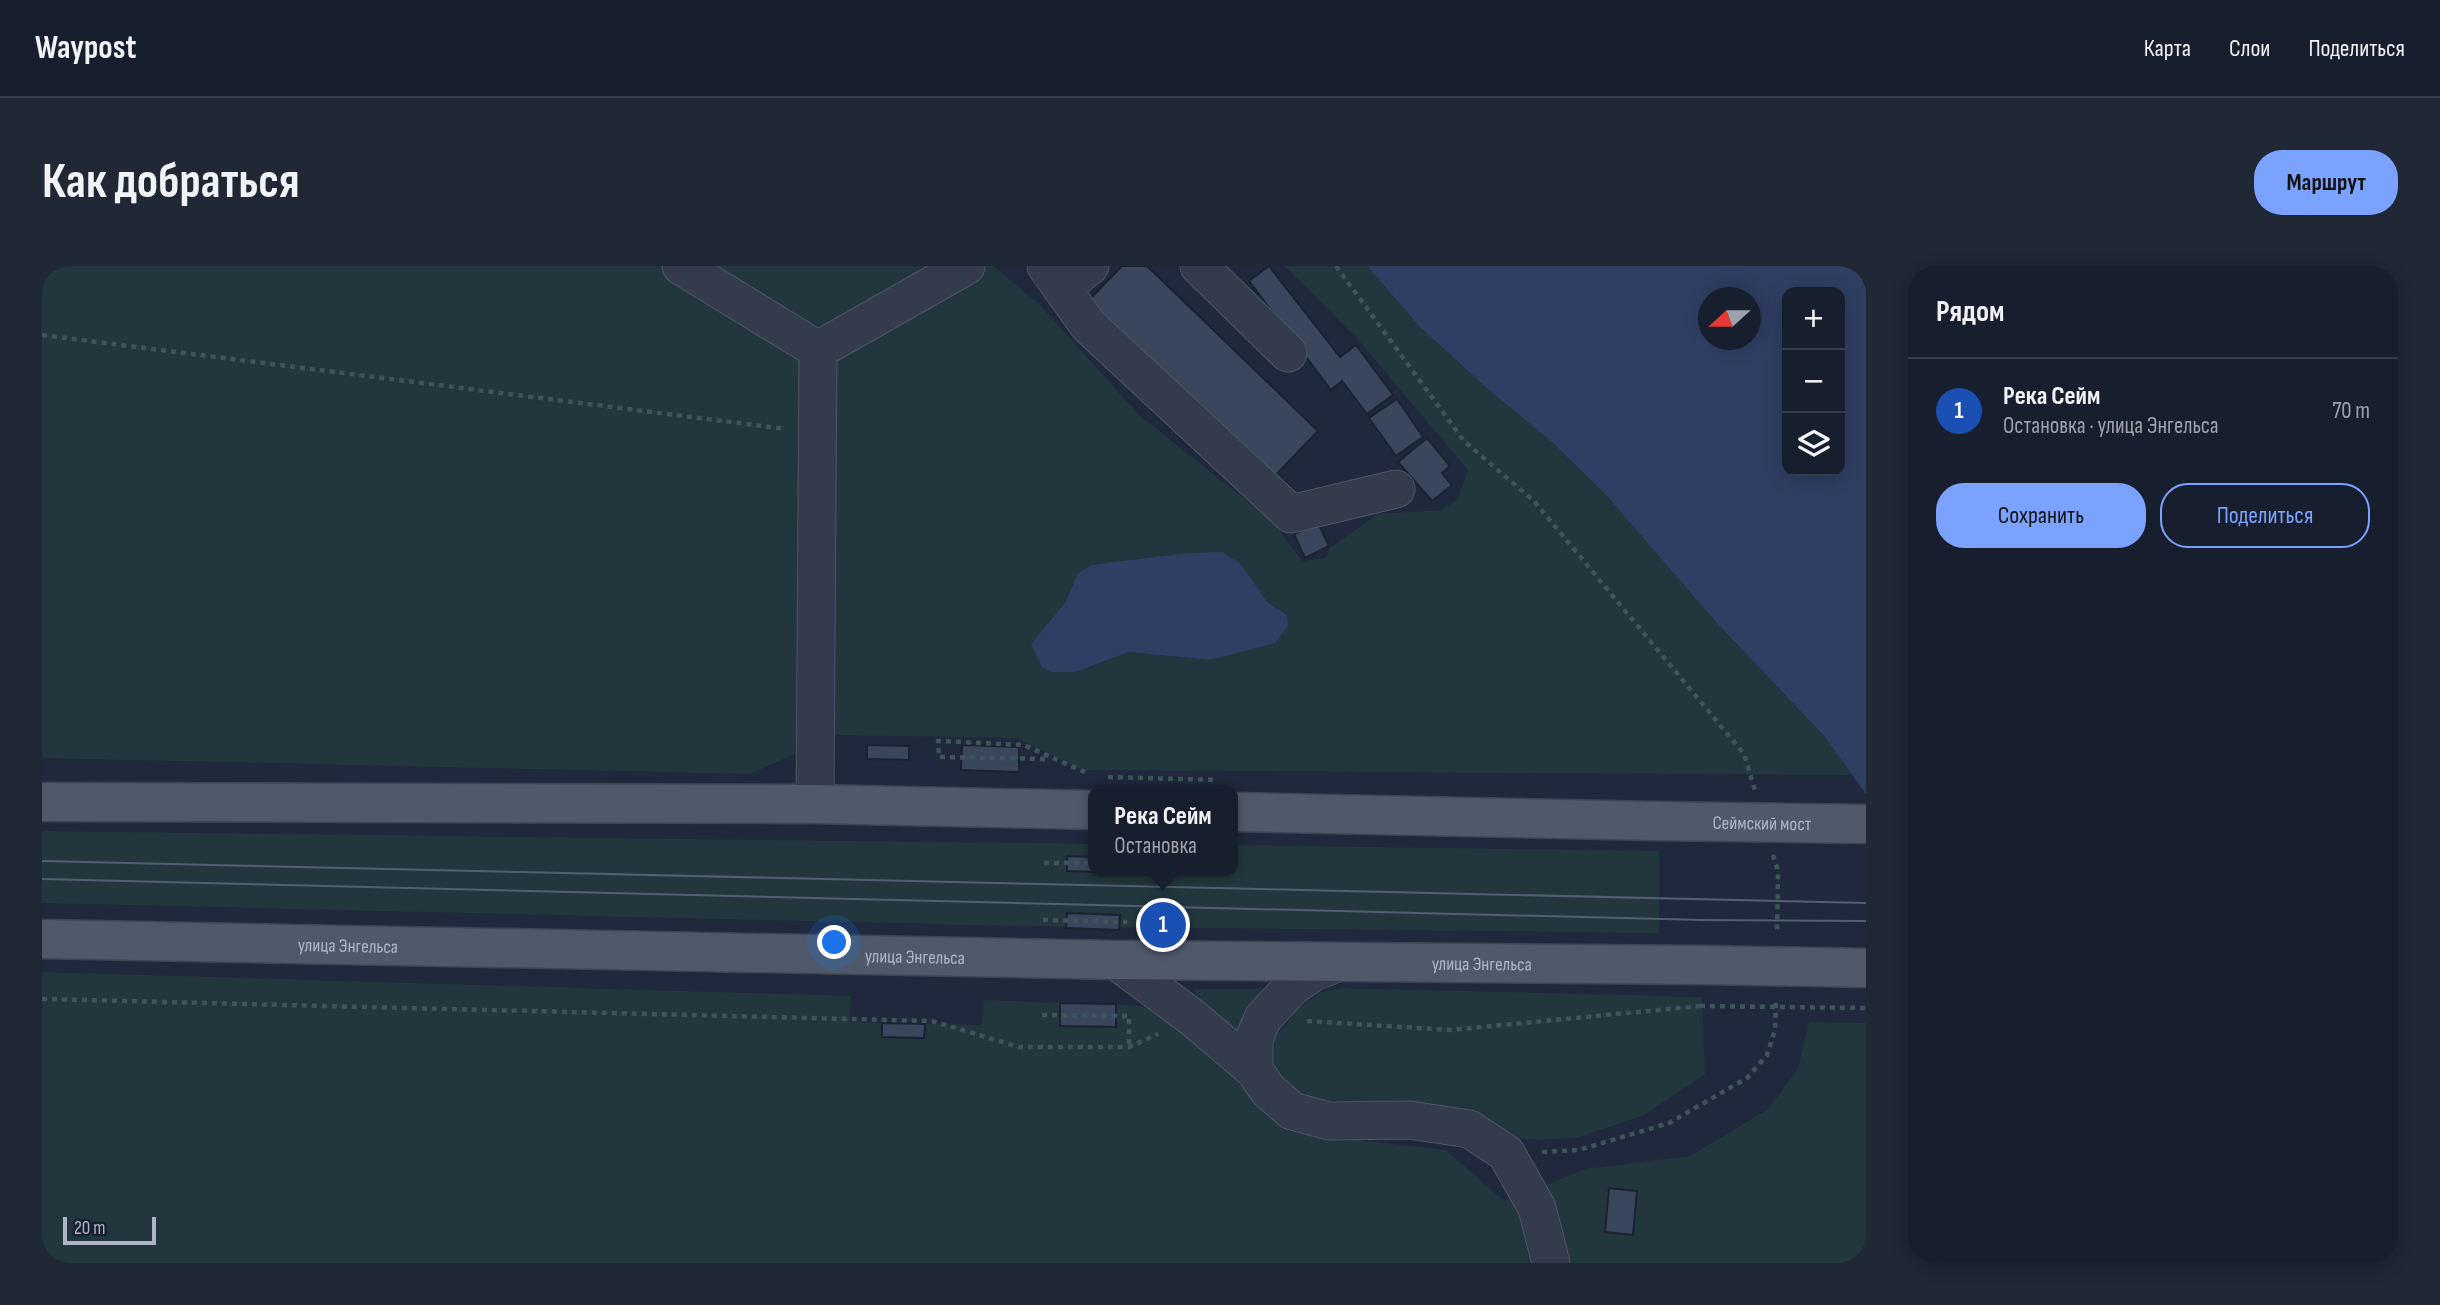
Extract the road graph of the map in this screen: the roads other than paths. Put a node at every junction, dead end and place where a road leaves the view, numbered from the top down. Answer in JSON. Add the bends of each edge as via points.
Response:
{"nodes":[{"id":1,"x":681,"y":266,"type":"edge"},
{"id":2,"x":966,"y":266,"type":"edge"},
{"id":3,"x":1199,"y":266,"type":"edge"},
{"id":4,"x":1066,"y":273,"type":"edge"},
{"id":5,"x":818,"y":350,"type":"junction"},
{"id":6,"x":1288,"y":353,"type":"dead end"},
{"id":7,"x":1396,"y":489,"type":"dead end"},
{"id":8,"x":1238,"y":797,"type":"edge"},
{"id":9,"x":42,"y":802,"type":"edge"},
{"id":10,"x":815,"y":804,"type":"junction"},
{"id":11,"x":1088,"y":810,"type":"edge"},
{"id":12,"x":1866,"y":824,"type":"edge"},
{"id":13,"x":42,"y":939,"type":"edge"},
{"id":14,"x":1115,"y":960,"type":"junction"},
{"id":15,"x":1337,"y":963,"type":"junction"},
{"id":16,"x":1866,"y":968,"type":"edge"},
{"id":17,"x":1254,"y":1070,"type":"junction"},
{"id":18,"x":1550,"y":1263,"type":"edge"}],
"edges":[{"from":1,"to":5,"type":"lane"},
{"from":2,"to":5,"type":"lane"},
{"from":3,"to":6,"type":"lane"},
{"from":4,"to":7,"type":"lane","via":[[1088,326],[1291,514]]},
{"from":5,"to":10,"type":"lane"},
{"from":8,"to":12,"type":"main road","name":"Сеймский мост","bridge":true,"via":[[1657,821]]},
{"from":9,"to":10,"type":"main road"},
{"from":10,"to":11,"type":"main road"},
{"from":13,"to":14,"type":"main road","name":"улица Энгельса"},
{"from":14,"to":15,"type":"main road","name":"улица Энгельса"},
{"from":14,"to":17,"type":"lane","via":[[1193,1017]]},
{"from":15,"to":16,"type":"main road","name":"улица Энгельса","bridge":true},
{"from":15,"to":17,"type":"lane","via":[[1292,987],[1263,1018],[1254,1038]]},
{"from":17,"to":18,"type":"lane","via":[[1292,1111],[1329,1121],[1410,1120],[1469,1129],[1506,1153],[1536,1208]]}]}
